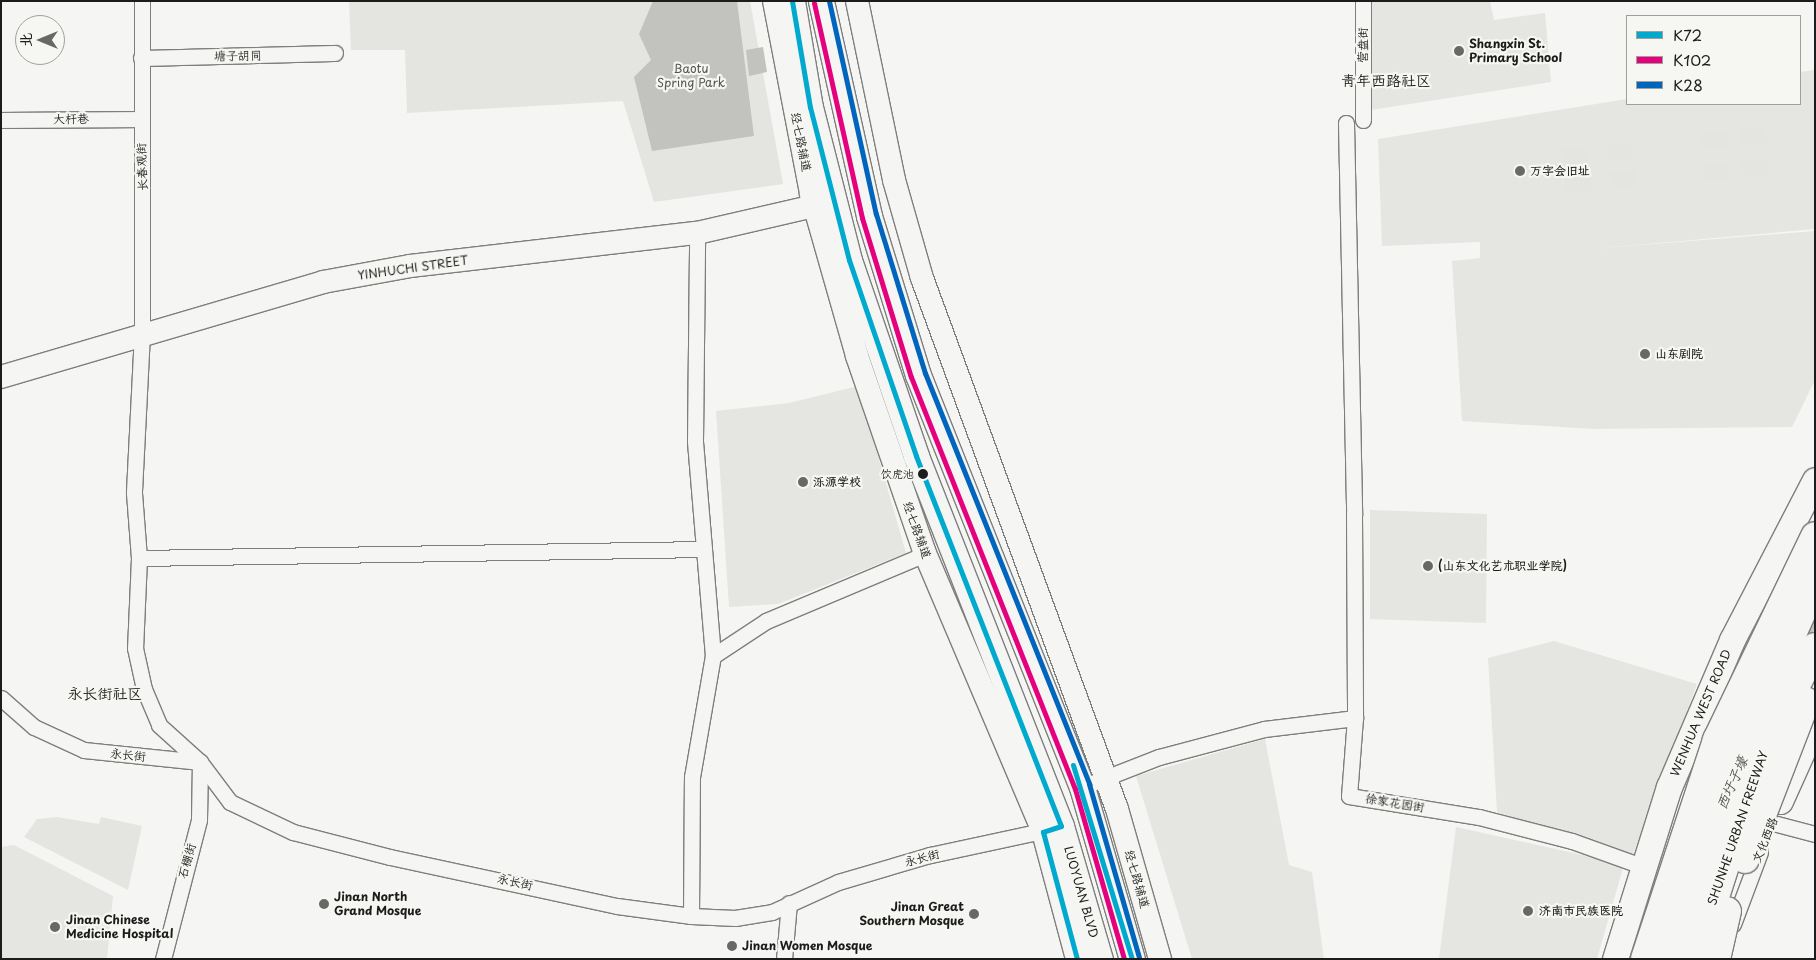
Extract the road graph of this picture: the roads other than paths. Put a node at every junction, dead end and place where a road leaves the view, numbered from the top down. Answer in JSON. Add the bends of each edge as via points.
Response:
{"nodes":[{"id":1,"x":142,"y":1,"type":"edge"},
{"id":2,"x":774,"y":1,"type":"edge"},
{"id":3,"x":792,"y":1,"type":"edge"},
{"id":4,"x":821,"y":1,"type":"edge"},
{"id":5,"x":857,"y":1,"type":"edge"},
{"id":6,"x":1363,"y":1,"type":"edge"},
{"id":7,"x":335,"y":53,"type":"dead end"},
{"id":8,"x":141,"y":58,"type":"junction"},
{"id":9,"x":140,"y":119,"type":"junction"},
{"id":10,"x":1,"y":120,"type":"edge"},
{"id":11,"x":1363,"y":120,"type":"dead end"},
{"id":12,"x":1346,"y":123,"type":"dead end"},
{"id":13,"x":824,"y":204,"type":"junction"},
{"id":14,"x":697,"y":233,"type":"junction"},
{"id":15,"x":142,"y":333,"type":"junction"},
{"id":16,"x":1,"y":377,"type":"edge"},
{"id":17,"x":1815,"y":480,"type":"edge"},
{"id":18,"x":1815,"y":536,"type":"edge"},
{"id":19,"x":704,"y":549,"type":"junction"},
{"id":20,"x":925,"y":554,"type":"junction"},
{"id":21,"x":139,"y":558,"type":"junction"},
{"id":22,"x":1815,"y":583,"type":"edge"},
{"id":23,"x":1815,"y":647,"type":"edge"},
{"id":24,"x":713,"y":656,"type":"junction"},
{"id":25,"x":1815,"y":676,"type":"edge"},
{"id":26,"x":1,"y":698,"type":"edge"},
{"id":27,"x":1355,"y":718,"type":"junction"},
{"id":28,"x":1815,"y":723,"type":"edge"},
{"id":29,"x":200,"y":762,"type":"junction"},
{"id":30,"x":1105,"y":778,"type":"junction"},
{"id":31,"x":1669,"y":786,"type":"junction"},
{"id":32,"x":1082,"y":788,"type":"junction"},
{"id":33,"x":1770,"y":825,"type":"junction"},
{"id":34,"x":1052,"y":829,"type":"junction"},
{"id":35,"x":1815,"y":834,"type":"edge"},
{"id":36,"x":1642,"y":866,"type":"junction"},
{"id":37,"x":789,"y":903,"type":"junction"},
{"id":38,"x":691,"y":916,"type":"junction"},
{"id":39,"x":163,"y":959,"type":"edge"},
{"id":40,"x":784,"y":959,"type":"edge"},
{"id":41,"x":1077,"y":959,"type":"edge"},
{"id":42,"x":1100,"y":959,"type":"edge"},
{"id":43,"x":1132,"y":959,"type":"edge"},
{"id":44,"x":1160,"y":959,"type":"edge"},
{"id":45,"x":1615,"y":959,"type":"edge"},
{"id":46,"x":1645,"y":959,"type":"edge"},
{"id":47,"x":1668,"y":959,"type":"edge"},
{"id":48,"x":1695,"y":959,"type":"edge"},
{"id":49,"x":1716,"y":959,"type":"edge"},
{"id":50,"x":1722,"y":959,"type":"edge"}],
"edges":[{"from":1,"to":8,"type":"street","name":"长春观街"},
{"from":2,"to":13,"type":"street","name":"经七路辅道"},
{"from":3,"to":13,"type":"main road","name":"LUOYUAN BLVD"},
{"from":4,"to":32,"type":"main road","via":[[869,216],[918,375]]},
{"from":5,"to":30,"type":"street","name":"经七路辅道","via":[[889,161],[922,278]]},
{"from":6,"to":11,"type":"street","name":"营盘街"},
{"from":7,"to":8,"type":"street","name":"塘子胡同"},
{"from":8,"to":9,"type":"street","name":"长春观街"},
{"from":9,"to":10,"type":"street","name":"大杆巷"},
{"from":9,"to":15,"type":"street","name":"长春观街"},
{"from":12,"to":27,"type":"street","name":"徐家花园街"},
{"from":13,"to":14,"type":"street","name":"YINHUCHI STREET"},
{"from":13,"to":20,"type":"street","name":"经七路辅道","via":[[857,356]]},
{"from":13,"to":34,"type":"main road","name":"LUOYUAN BLVD"},
{"from":14,"to":15,"type":"street","name":"YINHUCHI STREET","via":[[410,266],[323,282]]},
{"from":14,"to":19,"type":"street","via":[[695,441]]},
{"from":15,"to":16,"type":"street","name":"YINHUCHI STREET"},
{"from":15,"to":21,"type":"street","name":"长春观街","via":[[134,493]]},
{"from":17,"to":31,"type":"main road","name":"WENHUA WEST ROAD","via":[[1732,640]]},
{"from":18,"to":46,"type":"highway","bridge":true,"via":[[1718,740]]},
{"from":19,"to":21,"type":"street"},
{"from":19,"to":24,"type":"street"},
{"from":20,"to":24,"type":"street","via":[[766,621]]},
{"from":20,"to":34,"type":"street","name":"经七路辅道"},
{"from":21,"to":29,"type":"street","name":"长春观街","via":[[135,648],[144,689],[159,724]]},
{"from":22,"to":47,"type":"highway","name":"SHUNHE URBAN FREEWAY","bridge":true,"via":[[1737,757]]},
{"from":23,"to":48,"type":"highway","name":"SHUNHE URBAN FREEWAY","bridge":true,"via":[[1759,760]]},
{"from":24,"to":38,"type":"street","via":[[692,777]]},
{"from":25,"to":49,"type":"highway","bridge":true,"via":[[1728,907]]},
{"from":26,"to":29,"type":"street","name":"永长街","via":[[34,727],[84,750]]},
{"from":27,"to":30,"type":"street","via":[[1264,729],[1159,757]]},
{"from":27,"to":36,"type":"street","name":"徐家花园街","via":[[1349,796],[1479,817],[1572,841]]},
{"from":28,"to":33,"type":"main road","name":"文化西路"},
{"from":29,"to":38,"type":"street","name":"永长街","via":[[230,802],[293,832],[390,858],[617,906]]},
{"from":29,"to":39,"type":"street","name":"石棚街","via":[[198,820]]},
{"from":30,"to":32,"type":"street"},
{"from":30,"to":44,"type":"street","name":"经七路辅道"},
{"from":31,"to":33,"type":"street"},
{"from":31,"to":36,"type":"main road","name":"WENHUA WEST ROAD"},
{"from":32,"to":43,"type":"main road"},
{"from":33,"to":35,"type":"street"},
{"from":33,"to":50,"type":"street","name":"文化西路"},
{"from":34,"to":37,"type":"street","name":"永长街","via":[[930,855],[838,882]]},
{"from":34,"to":41,"type":"street","name":"经七路辅道"},
{"from":34,"to":42,"type":"main road","name":"LUOYUAN BLVD"},
{"from":36,"to":45,"type":"main road","name":"WENHUA WEST ROAD"},
{"from":37,"to":38,"type":"street","name":"永长街","via":[[772,912],[735,918]]},
{"from":37,"to":40,"type":"street"}]}
